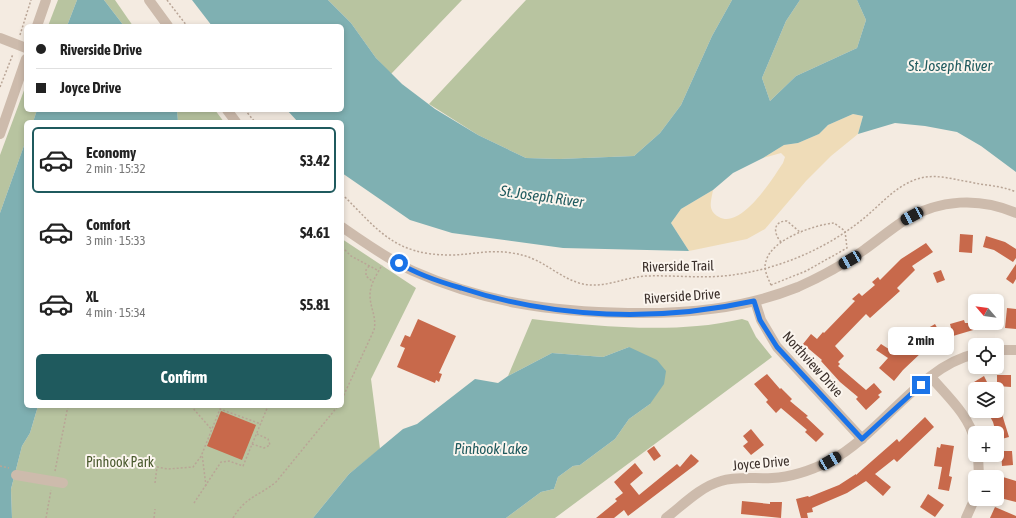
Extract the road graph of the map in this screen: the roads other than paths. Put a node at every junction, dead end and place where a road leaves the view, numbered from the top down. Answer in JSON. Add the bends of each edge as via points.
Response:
{"nodes":[{"id":1,"x":46,"y":0,"type":"edge"},
{"id":2,"x":149,"y":0,"type":"edge"},
{"id":3,"x":38,"y":24,"type":"edge"},
{"id":4,"x":167,"y":24,"type":"edge"},
{"id":5,"x":0,"y":38,"type":"edge"},
{"id":6,"x":24,"y":47,"type":"edge"},
{"id":7,"x":24,"y":64,"type":"edge"},
{"id":8,"x":0,"y":134,"type":"edge"},
{"id":9,"x":1016,"y":212,"type":"edge"},
{"id":10,"x":344,"y":228,"type":"edge"},
{"id":11,"x":754,"y":301,"type":"junction"},
{"id":12,"x":1004,"y":350,"type":"edge"},
{"id":13,"x":1016,"y":350,"type":"edge"},
{"id":14,"x":968,"y":357,"type":"edge"},
{"id":15,"x":931,"y":377,"type":"junction"},
{"id":16,"x":969,"y":426,"type":"edge"},
{"id":17,"x":862,"y":439,"type":"junction"},
{"id":18,"x":16,"y":475,"type":"dead end"},
{"id":19,"x":58,"y":482,"type":"road end"},
{"id":20,"x":971,"y":506,"type":"edge"},
{"id":21,"x":666,"y":518,"type":"edge"},
{"id":22,"x":966,"y":518,"type":"edge"}],
"edges":[{"from":1,"to":3,"type":"street"},
{"from":2,"to":4,"type":"street"},
{"from":5,"to":6,"type":"street"},
{"from":7,"to":8,"type":"street"},
{"from":9,"to":11,"type":"street","name":"Riverside Drive","via":[[969,201],[937,206],[905,220],[826,273],[799,286]]},
{"from":10,"to":11,"type":"street","name":"Riverside Drive","via":[[411,270],[479,294],[543,309],[584,313],[659,314],[715,310]]},
{"from":11,"to":17,"type":"street","name":"Northview Drive","via":[[760,320],[777,347]]},
{"from":12,"to":13,"type":"street"},
{"from":14,"to":15,"type":"street","name":"Joyce Drive"},
{"from":15,"to":16,"type":"street","via":[[961,411]]},
{"from":15,"to":17,"type":"street","name":"Joyce Drive"},
{"from":17,"to":21,"type":"street","name":"Joyce Drive","via":[[830,461],[795,475],[733,478],[715,483]]},
{"from":18,"to":19,"type":"street"},
{"from":20,"to":22,"type":"street"}]}
